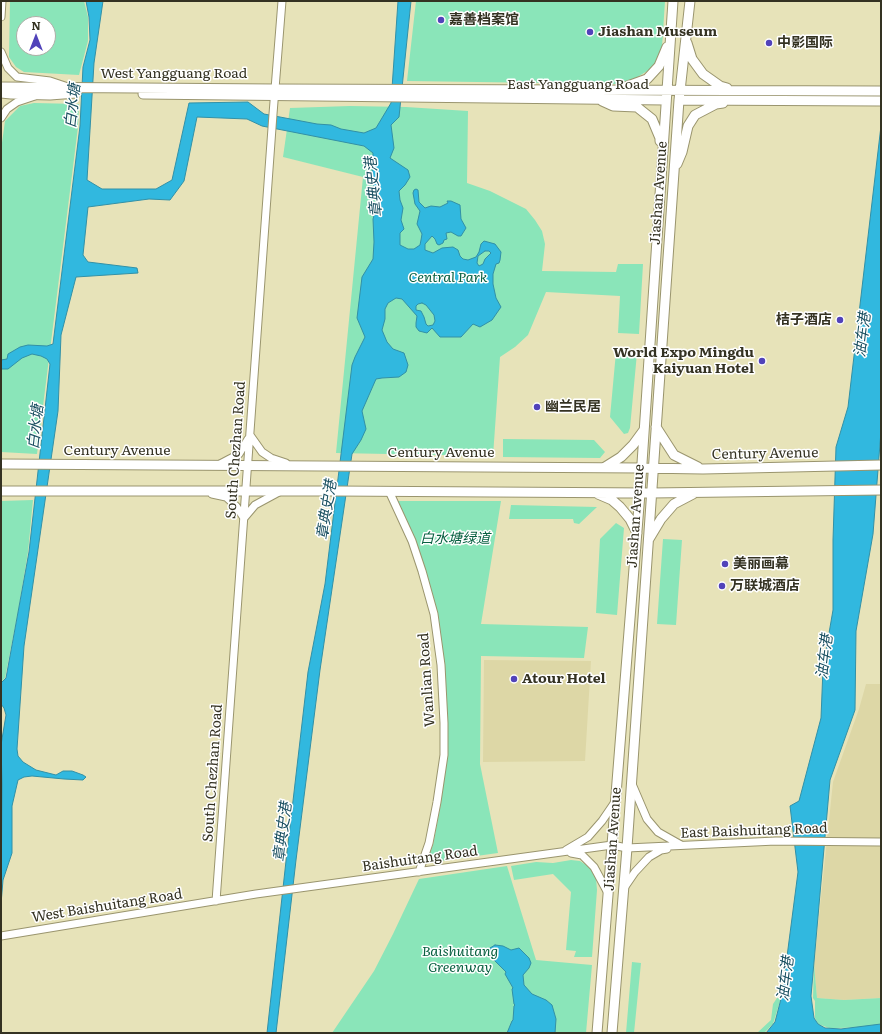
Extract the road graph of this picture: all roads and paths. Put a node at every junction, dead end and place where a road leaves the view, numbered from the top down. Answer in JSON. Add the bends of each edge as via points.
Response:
{"nodes":[{"id":1,"x":2,"y":1,"type":"edge"},
{"id":2,"x":282,"y":1,"type":"edge"},
{"id":3,"x":673,"y":1,"type":"edge"},
{"id":4,"x":690,"y":1,"type":"edge"},
{"id":5,"x":1,"y":17,"type":"edge"},
{"id":6,"x":686,"y":39,"type":"junction"},
{"id":7,"x":670,"y":41,"type":"junction"},
{"id":8,"x":1,"y":52,"type":"edge"},
{"id":9,"x":1,"y":87,"type":"edge"},
{"id":10,"x":71,"y":90,"type":"junction"},
{"id":11,"x":615,"y":90,"type":"junction"},
{"id":12,"x":666,"y":90,"type":"junction"},
{"id":13,"x":740,"y":91,"type":"junction"},
{"id":14,"x":881,"y":91,"type":"edge"},
{"id":15,"x":1,"y":92,"type":"edge"},
{"id":16,"x":275,"y":93,"type":"junction"},
{"id":17,"x":410,"y":94,"type":"junction"},
{"id":18,"x":38,"y":95,"type":"junction"},
{"id":19,"x":680,"y":95,"type":"junction"},
{"id":20,"x":597,"y":99,"type":"junction"},
{"id":21,"x":666,"y":100,"type":"junction"},
{"id":22,"x":740,"y":100,"type":"junction"},
{"id":23,"x":881,"y":102,"type":"edge"},
{"id":24,"x":1,"y":118,"type":"edge"},
{"id":25,"x":662,"y":157,"type":"junction"},
{"id":26,"x":674,"y":171,"type":"junction"},
{"id":27,"x":656,"y":427,"type":"junction"},
{"id":28,"x":644,"y":430,"type":"junction"},
{"id":29,"x":250,"y":435,"type":"junction"},
{"id":30,"x":1,"y":464,"type":"edge"},
{"id":31,"x":216,"y":465,"type":"junction"},
{"id":32,"x":881,"y":465,"type":"edge"},
{"id":33,"x":248,"y":466,"type":"junction"},
{"id":34,"x":304,"y":466,"type":"junction"},
{"id":35,"x":604,"y":467,"type":"junction"},
{"id":36,"x":641,"y":468,"type":"junction"},
{"id":37,"x":653,"y":469,"type":"junction"},
{"id":38,"x":703,"y":469,"type":"junction"},
{"id":39,"x":881,"y":490,"type":"edge"},
{"id":40,"x":1,"y":491,"type":"edge"},
{"id":41,"x":192,"y":491,"type":"junction"},
{"id":42,"x":246,"y":491,"type":"junction"},
{"id":43,"x":283,"y":491,"type":"junction"},
{"id":44,"x":389,"y":491,"type":"junction"},
{"id":45,"x":593,"y":492,"type":"junction"},
{"id":46,"x":696,"y":492,"type":"junction"},
{"id":47,"x":640,"y":493,"type":"junction"},
{"id":48,"x":651,"y":493,"type":"junction"},
{"id":49,"x":244,"y":518,"type":"junction"},
{"id":50,"x":637,"y":533,"type":"junction"},
{"id":51,"x":648,"y":540,"type":"junction"},
{"id":52,"x":632,"y":783,"type":"junction"},
{"id":53,"x":616,"y":801,"type":"junction"},
{"id":54,"x":881,"y":842,"type":"edge"},
{"id":55,"x":612,"y":845,"type":"junction"},
{"id":56,"x":681,"y":846,"type":"junction"},
{"id":57,"x":627,"y":848,"type":"junction"},
{"id":58,"x":562,"y":852,"type":"junction"},
{"id":59,"x":419,"y":872,"type":"junction"},
{"id":60,"x":624,"y":888,"type":"junction"},
{"id":61,"x":608,"y":894,"type":"junction"},
{"id":62,"x":216,"y":901,"type":"junction"},
{"id":63,"x":1,"y":936,"type":"edge"},
{"id":64,"x":598,"y":1033,"type":"edge"},
{"id":65,"x":612,"y":1033,"type":"edge"}],
"edges":[{"from":1,"to":5,"type":"street"},
{"from":2,"to":16,"type":"street","name":"South Chezhan Road"},
{"from":3,"to":7,"type":"main road","name":"Jiashan Avenue"},
{"from":4,"to":6,"type":"main road","name":"Jiashan Avenue"},
{"from":6,"to":13,"type":"main road","via":[[692,59],[703,74],[720,86]]},
{"from":6,"to":19,"type":"main road","name":"Jiashan Avenue"},
{"from":7,"to":11,"type":"main road","via":[[659,66],[647,79]]},
{"from":7,"to":12,"type":"main road","name":"Jiashan Avenue"},
{"from":8,"to":10,"type":"street","via":[[8,68],[17,77],[50,81]]},
{"from":9,"to":10,"type":"main road","name":"West Yangguang Road"},
{"from":10,"to":16,"type":"main road","name":"West Yangguang Road"},
{"from":10,"to":18,"type":"main road","name":"West Yangguang Road"},
{"from":11,"to":12,"type":"main road","name":"East Yangguang Road"},
{"from":11,"to":17,"type":"main road","name":"East Yangguang Road"},
{"from":12,"to":19,"type":"main road","name":"East Yangguang Road"},
{"from":12,"to":21,"type":"main road","name":"Jiashan Avenue"},
{"from":13,"to":14,"type":"main road","name":"East Yangguang Road"},
{"from":13,"to":19,"type":"main road","name":"East Yangguang Road"},
{"from":15,"to":18,"type":"main road","name":"West Yangguang Road"},
{"from":16,"to":17,"type":"main road","name":"East Yangguang Road"},
{"from":16,"to":29,"type":"street","name":"South Chezhan Road"},
{"from":17,"to":20,"type":"main road","name":"East Yangguang Road"},
{"from":18,"to":24,"type":"street","via":[[17,102],[7,109]]},
{"from":19,"to":21,"type":"street","name":"East Yangguang Road"},
{"from":19,"to":22,"type":"main road","name":"East Yangguang Road"},
{"from":19,"to":26,"type":"main road","name":"Jiashan Avenue"},
{"from":20,"to":21,"type":"main road","name":"East Yangguang Road"},
{"from":20,"to":25,"type":"main road","via":[[613,106],[637,107],[652,119],[660,138],[659,152]]},
{"from":21,"to":25,"type":"main road","name":"Jiashan Avenue"},
{"from":22,"to":23,"type":"main road","name":"East Yangguang Road"},
{"from":22,"to":26,"type":"main road","via":[[716,104],[695,115],[688,126]]},
{"from":25,"to":28,"type":"main road","name":"Jiashan Avenue"},
{"from":26,"to":27,"type":"main road","name":"Jiashan Avenue"},
{"from":27,"to":37,"type":"main road","name":"Jiashan Avenue"},
{"from":27,"to":38,"type":"main road","via":[[674,455]]},
{"from":28,"to":35,"type":"main road","via":[[622,457]]},
{"from":28,"to":36,"type":"main road","name":"Jiashan Avenue"},
{"from":29,"to":31,"type":"street","via":[[239,454]]},
{"from":29,"to":33,"type":"street","name":"South Chezhan Road"},
{"from":29,"to":34,"type":"street","via":[[262,452],[271,458]]},
{"from":30,"to":31,"type":"main road","name":"Century Avenue"},
{"from":31,"to":33,"type":"main road","name":"Century Avenue"},
{"from":32,"to":38,"type":"main road","name":"Century Avenue"},
{"from":33,"to":34,"type":"main road","name":"Century Avenue"},
{"from":33,"to":42,"type":"street","name":"South Chezhan Road"},
{"from":34,"to":35,"type":"main road","name":"Century Avenue"},
{"from":35,"to":36,"type":"main road","name":"Century Avenue"},
{"from":36,"to":37,"type":"main road","name":"Century Avenue"},
{"from":36,"to":47,"type":"main road","name":"Jiashan Avenue"},
{"from":37,"to":38,"type":"main road","name":"Century Avenue"},
{"from":37,"to":48,"type":"main road","name":"Jiashan Avenue"},
{"from":39,"to":46,"type":"main road"},
{"from":40,"to":41,"type":"main road"},
{"from":41,"to":42,"type":"main road"},
{"from":41,"to":49,"type":"street","via":[[226,497]]},
{"from":42,"to":43,"type":"main road"},
{"from":42,"to":49,"type":"street","name":"South Chezhan Road"},
{"from":43,"to":44,"type":"main road"},
{"from":43,"to":49,"type":"street","via":[[255,505]]},
{"from":44,"to":45,"type":"main road"},
{"from":44,"to":59,"type":"street","name":"Wanlian Road","via":[[412,541],[422,571],[434,614],[441,665],[444,755],[429,843]]},
{"from":45,"to":47,"type":"main road"},
{"from":45,"to":50,"type":"main road","via":[[612,500],[620,507]]},
{"from":46,"to":48,"type":"main road"},
{"from":46,"to":51,"type":"main road","via":[[674,504]]},
{"from":47,"to":48,"type":"main road"},
{"from":47,"to":50,"type":"main road","name":"Jiashan Avenue"},
{"from":48,"to":51,"type":"main road","name":"Jiashan Avenue"},
{"from":49,"to":62,"type":"street","name":"South Chezhan Road"},
{"from":50,"to":53,"type":"main road","name":"Jiashan Avenue"},
{"from":51,"to":52,"type":"main road","name":"Jiashan Avenue"},
{"from":52,"to":56,"type":"street","via":[[647,819],[658,832]]},
{"from":52,"to":57,"type":"main road","name":"Jiashan Avenue"},
{"from":53,"to":55,"type":"main road","name":"Jiashan Avenue"},
{"from":53,"to":58,"type":"street","via":[[588,837]]},
{"from":54,"to":56,"type":"street","name":"East Baishuitang Road","via":[[776,841]]},
{"from":55,"to":57,"type":"street","name":"Baishuitang Road"},
{"from":55,"to":58,"type":"street","name":"Baishuitang Road"},
{"from":55,"to":61,"type":"main road","name":"Jiashan Avenue"},
{"from":56,"to":57,"type":"street","name":"East Baishuitang Road"},
{"from":56,"to":60,"type":"street","via":[[660,850],[649,857]]},
{"from":57,"to":60,"type":"main road","name":"Jiashan Avenue"},
{"from":58,"to":59,"type":"street","name":"Baishuitang Road"},
{"from":58,"to":61,"type":"street","via":[[582,855],[594,867]]},
{"from":59,"to":62,"type":"street","name":"Baishuitang Road"},
{"from":60,"to":65,"type":"main road","name":"Jiashan Avenue"},
{"from":61,"to":64,"type":"main road","name":"Jiashan Avenue"},
{"from":62,"to":63,"type":"street","name":"West Baishuitang Road"}]}
